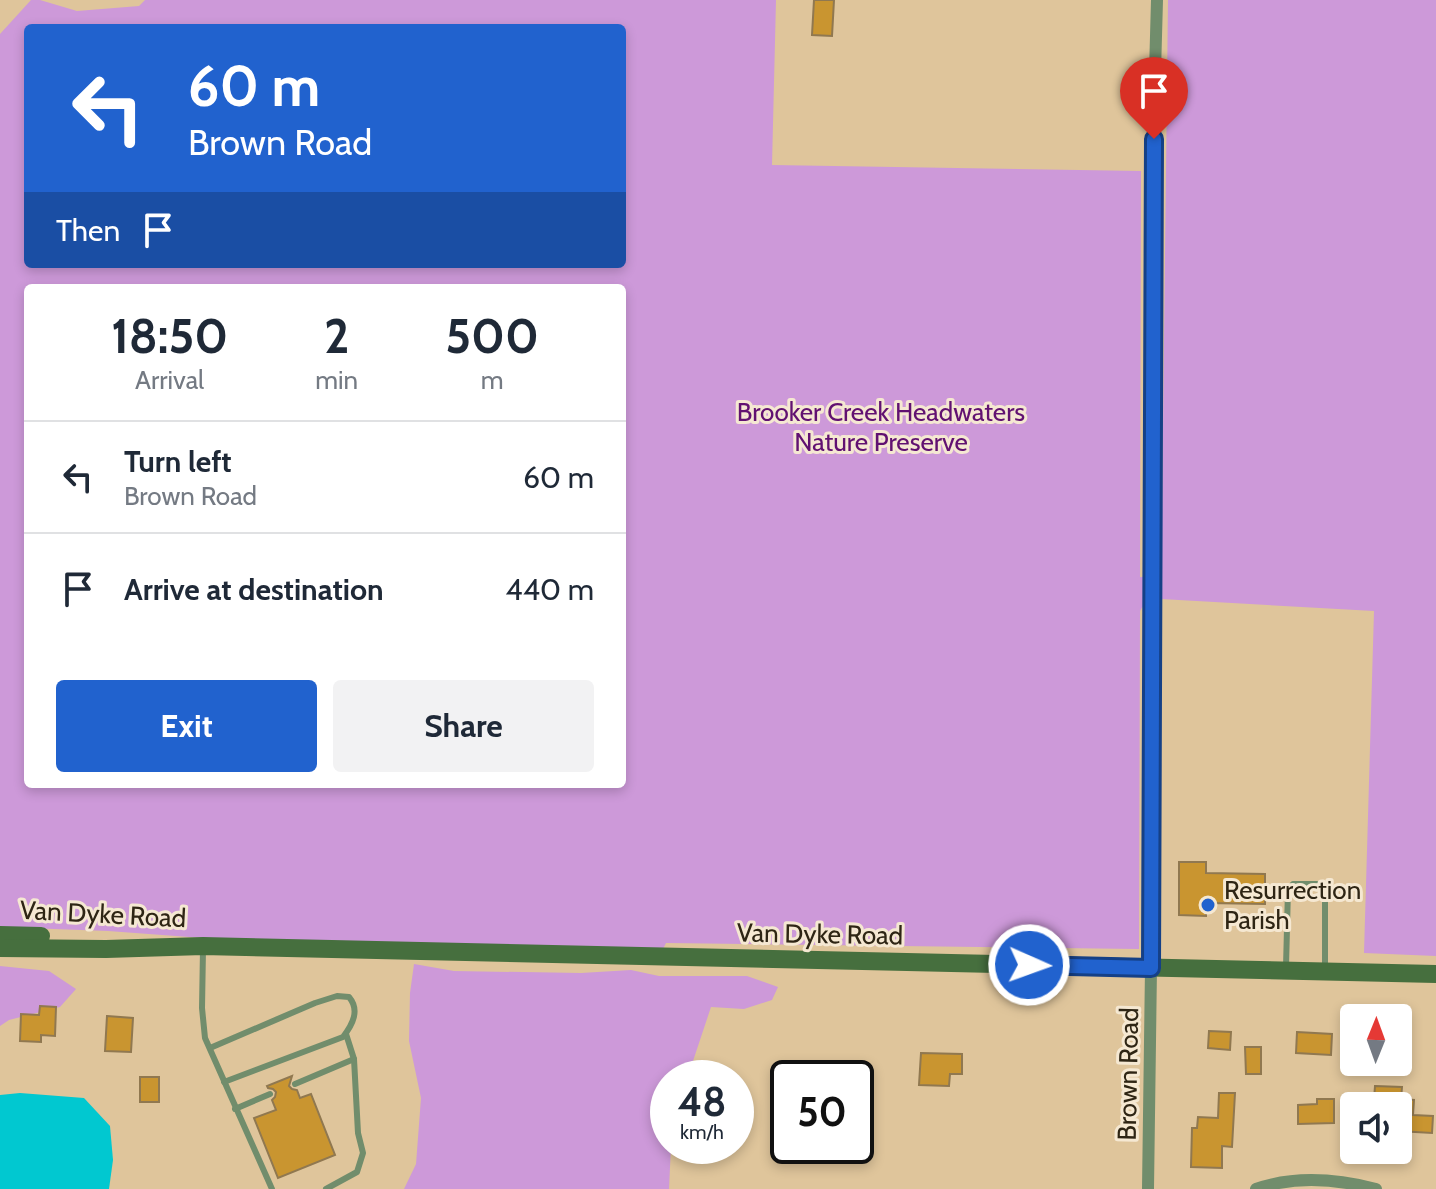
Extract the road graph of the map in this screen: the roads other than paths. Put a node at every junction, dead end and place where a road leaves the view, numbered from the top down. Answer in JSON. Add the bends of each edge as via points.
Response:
{"nodes":[{"id":1,"x":1157,"y":0,"type":"edge"},
{"id":2,"x":0,"y":935,"type":"edge"},
{"id":3,"x":203,"y":946,"type":"junction"},
{"id":4,"x":0,"y":948,"type":"edge"},
{"id":5,"x":1151,"y":968,"type":"junction"},
{"id":6,"x":1286,"y":971,"type":"junction"},
{"id":7,"x":1325,"y":972,"type":"junction"},
{"id":8,"x":1436,"y":974,"type":"edge"},
{"id":9,"x":346,"y":1034,"type":"junction"},
{"id":10,"x":210,"y":1048,"type":"junction"},
{"id":11,"x":354,"y":1059,"type":"junction"},
{"id":12,"x":224,"y":1082,"type":"junction"},
{"id":13,"x":295,"y":1084,"type":"dead end"},
{"id":14,"x":270,"y":1094,"type":"dead end"},
{"id":15,"x":235,"y":1109,"type":"junction"},
{"id":16,"x":272,"y":1189,"type":"edge"},
{"id":17,"x":326,"y":1189,"type":"edge"},
{"id":18,"x":1148,"y":1189,"type":"edge"},
{"id":19,"x":1256,"y":1189,"type":"edge"},
{"id":20,"x":1376,"y":1189,"type":"edge"}],
"edges":[{"from":1,"to":5,"type":"street","name":"Brown Road"},
{"from":2,"to":3,"type":"main road","name":"Van Dyke Road"},
{"from":3,"to":4,"type":"main road","name":"Van Dyke Road"},
{"from":3,"to":5,"type":"main road","name":"Van Dyke Road"},
{"from":3,"to":10,"type":"lane","via":[[202,1023]]},
{"from":5,"to":6,"type":"main road","name":"Van Dyke Road"},
{"from":5,"to":18,"type":"street","name":"Brown Road"},
{"from":6,"to":7,"type":"main road","name":"Van Dyke Road"},
{"from":6,"to":7,"type":"lane","via":[[1288,889],[1293,884],[1319,884],[1325,888]]},
{"from":7,"to":8,"type":"main road","name":"Van Dyke Road"},
{"from":9,"to":10,"type":"lane","via":[[355,1004],[337,996]]},
{"from":9,"to":11,"type":"lane"},
{"from":9,"to":12,"type":"lane"},
{"from":10,"to":12,"type":"lane"},
{"from":11,"to":13,"type":"lane"},
{"from":11,"to":17,"type":"lane","via":[[363,1153],[357,1172]]},
{"from":12,"to":15,"type":"lane"},
{"from":14,"to":15,"type":"lane"},
{"from":15,"to":16,"type":"lane"},
{"from":19,"to":20,"type":"street","via":[[1300,1180]]}]}
